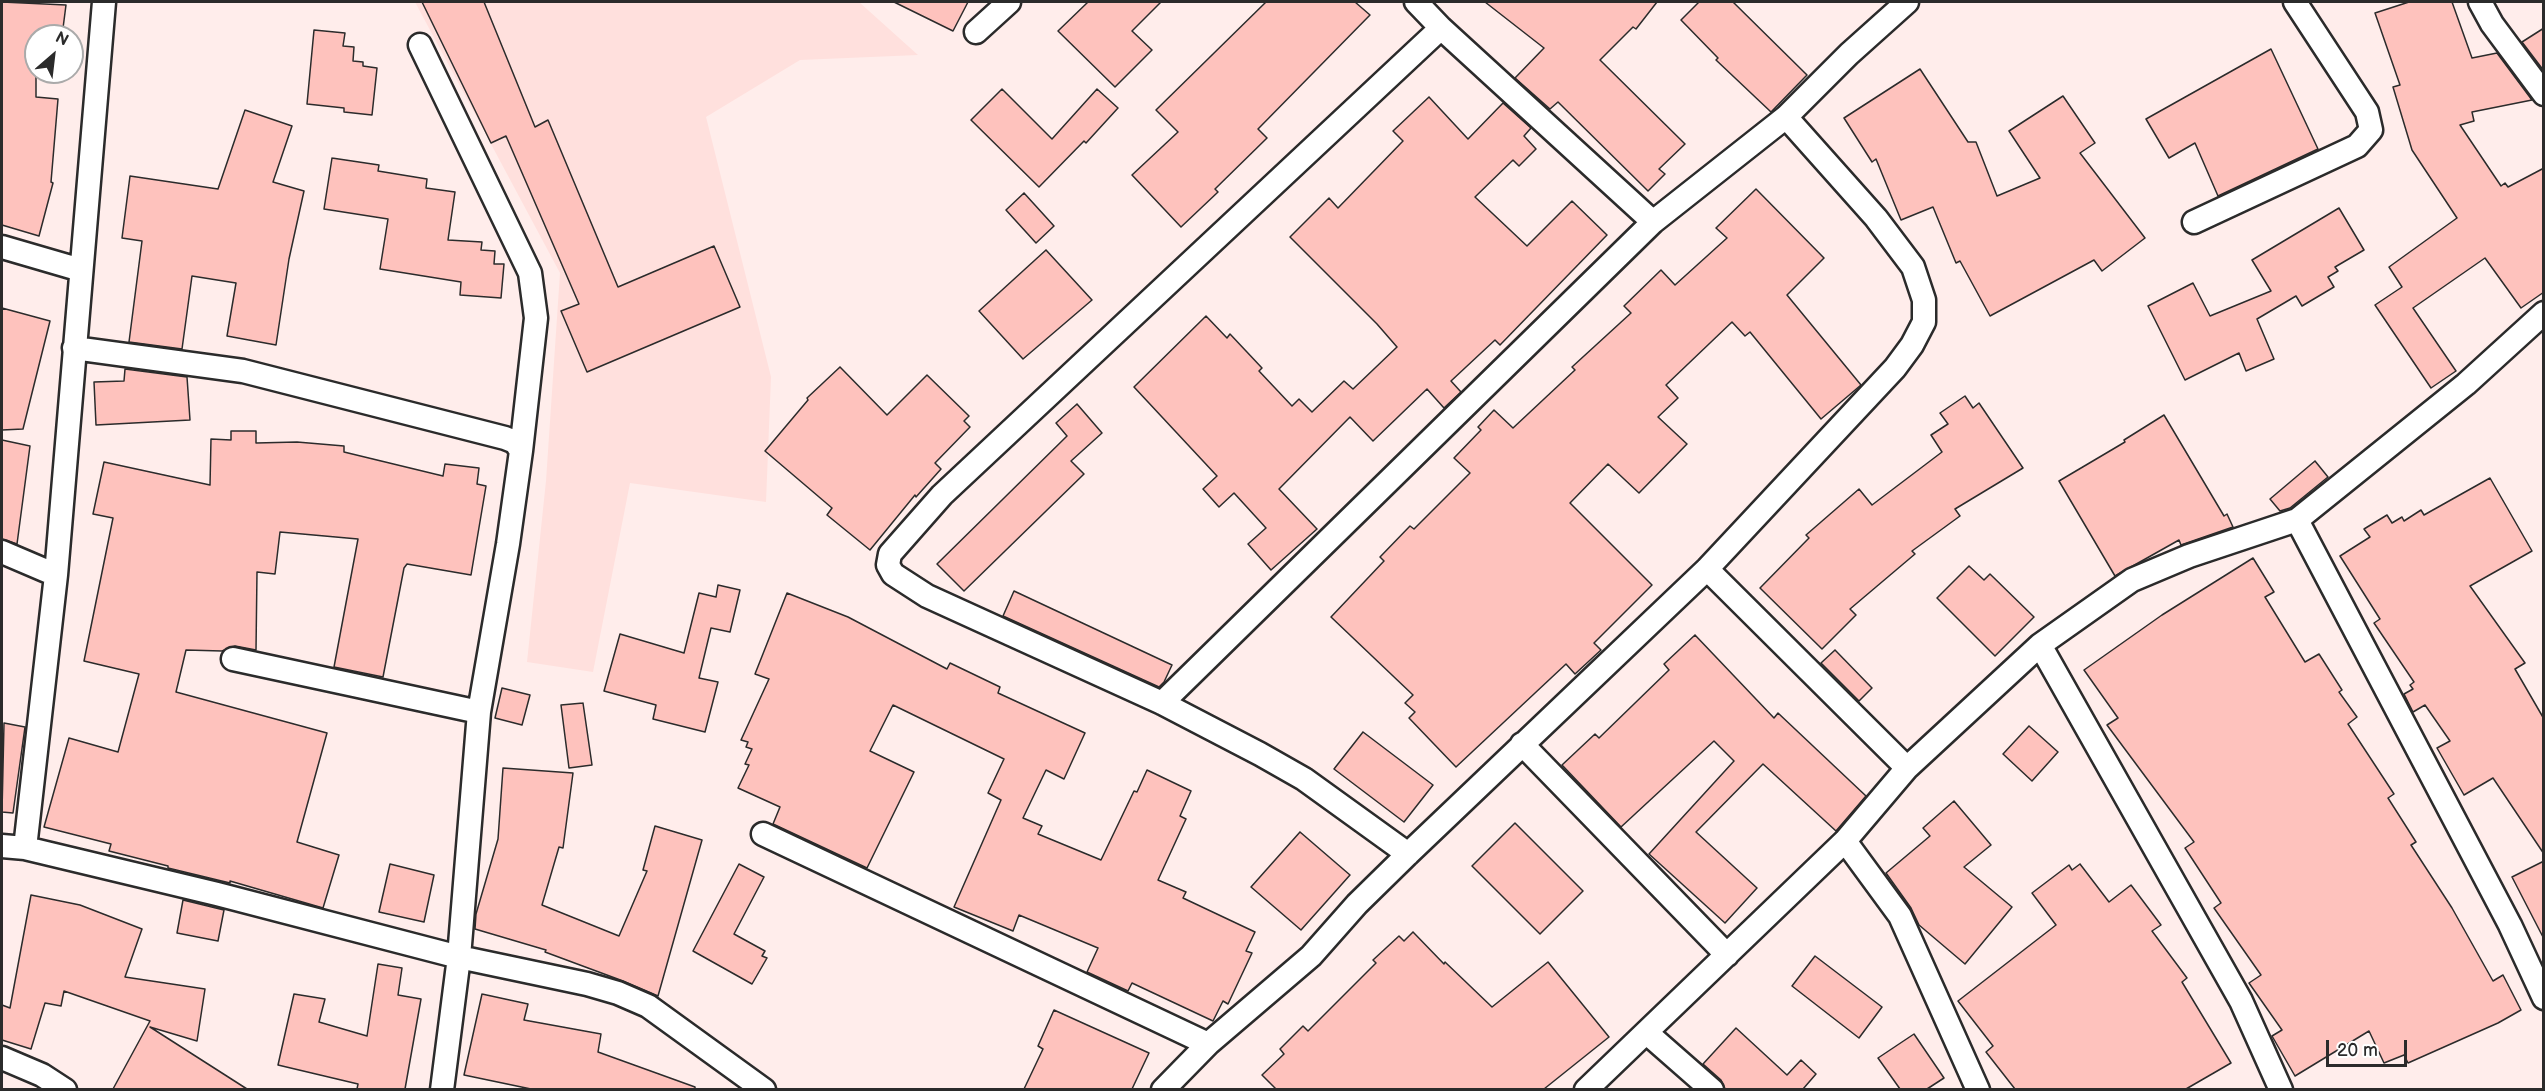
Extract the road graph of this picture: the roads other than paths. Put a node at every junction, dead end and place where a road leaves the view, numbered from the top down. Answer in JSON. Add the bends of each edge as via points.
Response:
{"nodes":[{"id":1,"x":104,"y":2,"type":"edge"},
{"id":2,"x":1009,"y":2,"type":"edge"},
{"id":3,"x":1416,"y":2,"type":"edge"},
{"id":4,"x":1907,"y":2,"type":"edge"},
{"id":5,"x":2295,"y":2,"type":"edge"},
{"id":6,"x":2480,"y":2,"type":"edge"},
{"id":7,"x":1441,"y":27,"type":"junction"},
{"id":8,"x":976,"y":32,"type":"dead end"},
{"id":9,"x":420,"y":45,"type":"dead end"},
{"id":10,"x":2544,"y":94,"type":"edge"},
{"id":11,"x":1786,"y":117,"type":"junction"},
{"id":12,"x":1653,"y":222,"type":"junction"},
{"id":13,"x":2194,"y":222,"type":"dead end"},
{"id":14,"x":2,"y":247,"type":"edge"},
{"id":15,"x":81,"y":270,"type":"junction"},
{"id":16,"x":2544,"y":314,"type":"edge"},
{"id":17,"x":74,"y":348,"type":"junction"},
{"id":18,"x":520,"y":451,"type":"junction"},
{"id":19,"x":2297,"y":520,"type":"junction"},
{"id":20,"x":2,"y":552,"type":"edge"},
{"id":21,"x":1707,"y":569,"type":"junction"},
{"id":22,"x":56,"y":575,"type":"junction"},
{"id":23,"x":2040,"y":645,"type":"junction"},
{"id":24,"x":233,"y":659,"type":"dead end"},
{"id":25,"x":1162,"y":703,"type":"junction"},
{"id":26,"x":479,"y":712,"type":"junction"},
{"id":27,"x":1522,"y":744,"type":"junction"},
{"id":28,"x":1907,"y":768,"type":"junction"},
{"id":29,"x":764,"y":834,"type":"dead end"},
{"id":30,"x":1845,"y":841,"type":"junction"},
{"id":31,"x":2,"y":846,"type":"edge"},
{"id":32,"x":25,"y":848,"type":"junction"},
{"id":33,"x":1408,"y":854,"type":"junction"},
{"id":34,"x":1727,"y":955,"type":"junction"},
{"id":35,"x":459,"y":957,"type":"junction"},
{"id":36,"x":2544,"y":998,"type":"edge"},
{"id":37,"x":1647,"y":1033,"type":"junction"},
{"id":38,"x":1208,"y":1044,"type":"junction"},
{"id":39,"x":2,"y":1058,"type":"edge"},
{"id":40,"x":65,"y":1089,"type":"edge"},
{"id":41,"x":442,"y":1089,"type":"edge"},
{"id":42,"x":764,"y":1089,"type":"edge"},
{"id":43,"x":1163,"y":1089,"type":"edge"},
{"id":44,"x":1586,"y":1089,"type":"edge"},
{"id":45,"x":1712,"y":1089,"type":"edge"},
{"id":46,"x":1978,"y":1089,"type":"edge"},
{"id":47,"x":2281,"y":1089,"type":"edge"}],
"edges":[{"from":1,"to":15,"type":"street"},
{"from":2,"to":8,"type":"street"},
{"from":3,"to":7,"type":"street"},
{"from":4,"to":11,"type":"street"},
{"from":5,"to":13,"type":"street","via":[[2367,112],[2371,130],[2357,146]]},
{"from":6,"to":10,"type":"street"},
{"from":7,"to":12,"type":"street"},
{"from":7,"to":25,"type":"street","via":[[942,495],[890,554],[888,565],[892,574],[927,596]]},
{"from":9,"to":18,"type":"street","via":[[530,273],[536,318]]},
{"from":11,"to":12,"type":"street"},
{"from":11,"to":21,"type":"street","via":[[1876,218],[1913,267],[1924,300],[1924,322],[1895,368]]},
{"from":12,"to":25,"type":"street"},
{"from":14,"to":15,"type":"street"},
{"from":15,"to":17,"type":"street"},
{"from":16,"to":19,"type":"street","via":[[2466,384]]},
{"from":17,"to":18,"type":"street","via":[[243,371],[505,438],[515,442]]},
{"from":17,"to":22,"type":"street"},
{"from":18,"to":26,"type":"street"},
{"from":19,"to":23,"type":"street","via":[[2188,556],[2132,580]]},
{"from":19,"to":36,"type":"street","via":[[2510,925]]},
{"from":20,"to":22,"type":"street"},
{"from":21,"to":27,"type":"street"},
{"from":21,"to":28,"type":"street"},
{"from":22,"to":32,"type":"street"},
{"from":23,"to":28,"type":"street"},
{"from":23,"to":47,"type":"street","via":[[2241,1001]]},
{"from":24,"to":26,"type":"street"},
{"from":25,"to":33,"type":"street","via":[[1304,779]]},
{"from":26,"to":35,"type":"street"},
{"from":27,"to":33,"type":"street"},
{"from":27,"to":34,"type":"street"},
{"from":28,"to":30,"type":"street"},
{"from":29,"to":38,"type":"street"},
{"from":30,"to":34,"type":"street"},
{"from":30,"to":46,"type":"street","via":[[1899,916]]},
{"from":31,"to":32,"type":"street"},
{"from":32,"to":35,"type":"street"},
{"from":33,"to":38,"type":"street","via":[[1311,956]]},
{"from":34,"to":37,"type":"street"},
{"from":35,"to":41,"type":"street"},
{"from":35,"to":42,"type":"street","via":[[587,984],[648,1006]]},
{"from":37,"to":44,"type":"street"},
{"from":37,"to":45,"type":"street"},
{"from":38,"to":43,"type":"street"},
{"from":39,"to":40,"type":"street"}]}
